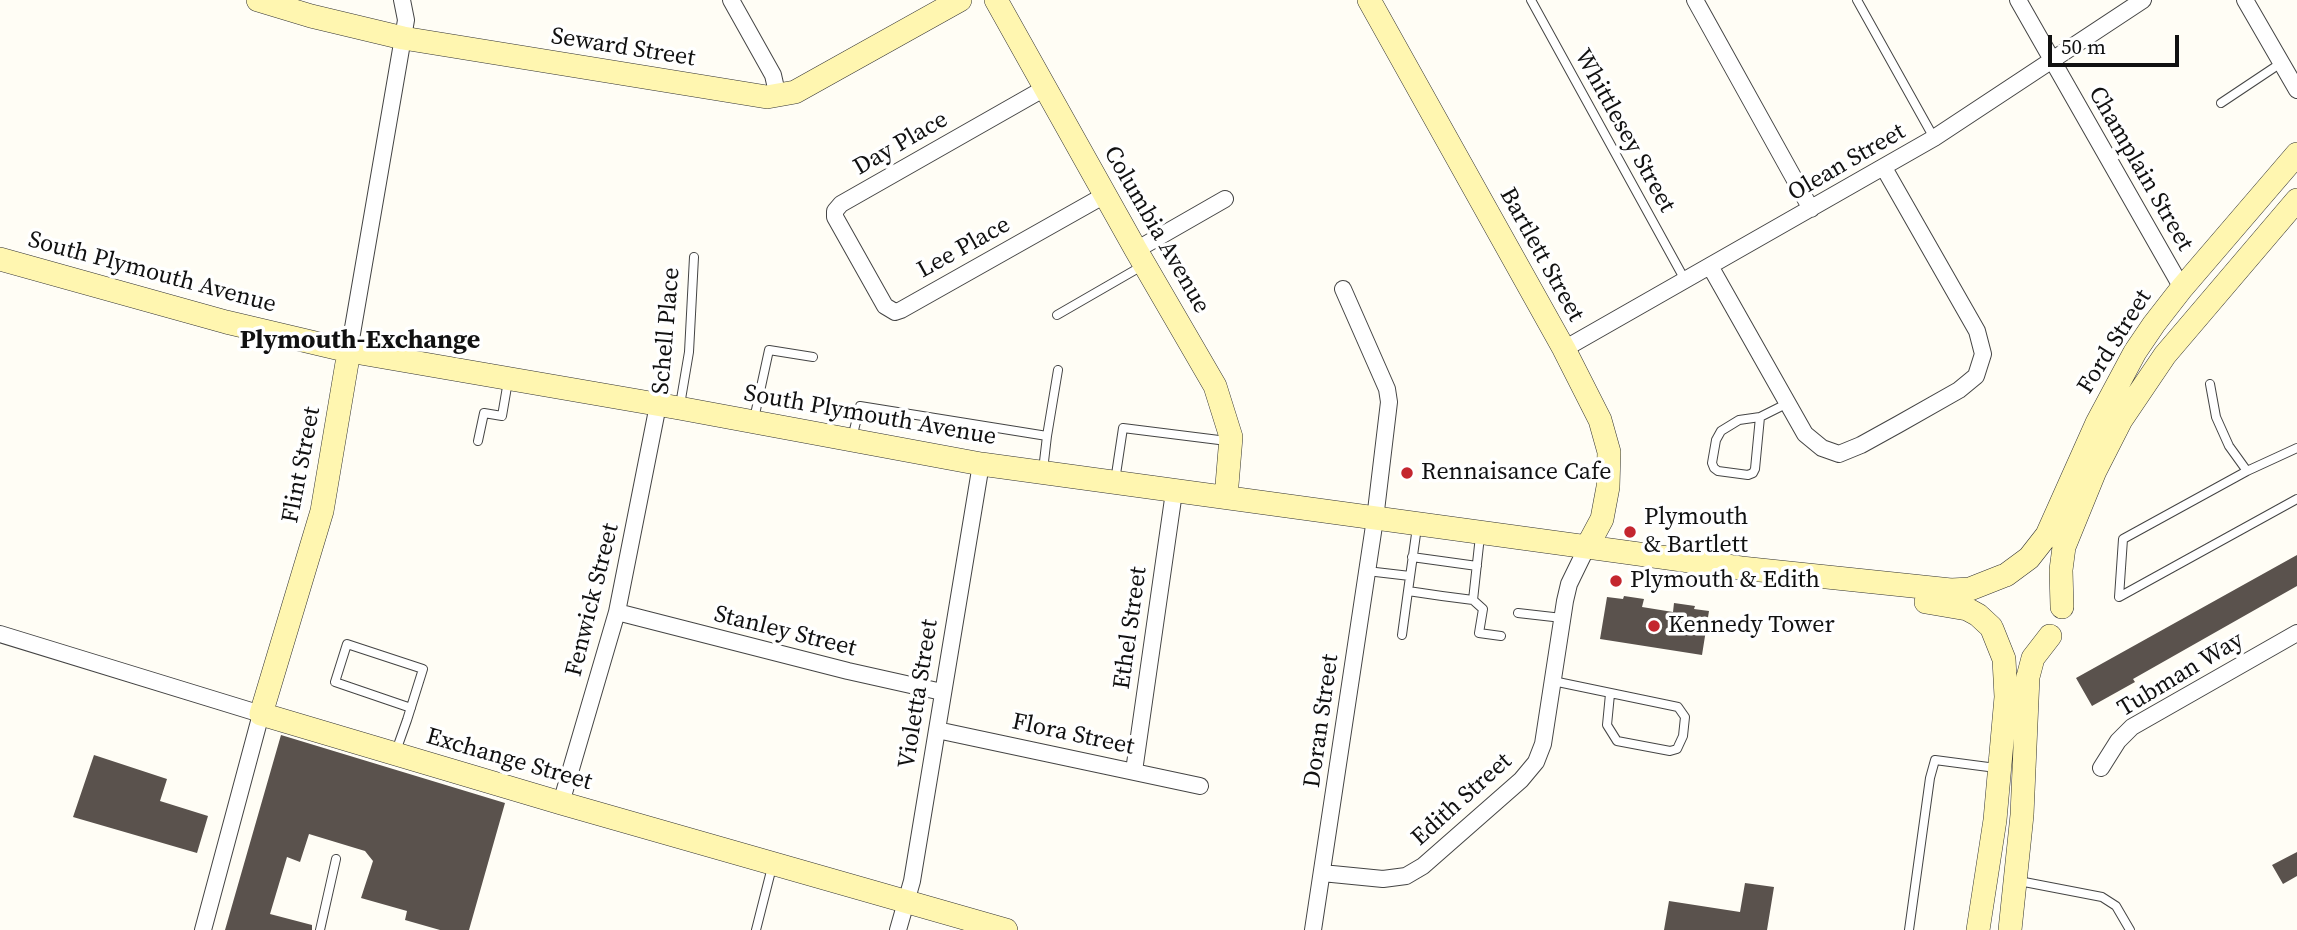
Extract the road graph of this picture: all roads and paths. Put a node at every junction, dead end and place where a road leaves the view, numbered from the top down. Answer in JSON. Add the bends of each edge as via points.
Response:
{"nodes":[{"id":1,"x":258,"y":0,"type":"edge"},
{"id":2,"x":402,"y":0,"type":"edge"},
{"id":3,"x":732,"y":0,"type":"edge"},
{"id":4,"x":960,"y":0,"type":"edge"},
{"id":5,"x":996,"y":0,"type":"edge"},
{"id":6,"x":1369,"y":0,"type":"edge"},
{"id":7,"x":1531,"y":0,"type":"edge"},
{"id":8,"x":1695,"y":0,"type":"edge"},
{"id":9,"x":1857,"y":0,"type":"edge"},
{"id":10,"x":2018,"y":0,"type":"edge"},
{"id":11,"x":2143,"y":0,"type":"edge"},
{"id":12,"x":2245,"y":0,"type":"edge"},
{"id":13,"x":403,"y":38,"type":"junction"},
{"id":14,"x":2052,"y":60,"type":"junction"},
{"id":15,"x":2281,"y":63,"type":"junction"},
{"id":16,"x":1045,"y":88,"type":"junction"},
{"id":17,"x":2297,"y":90,"type":"edge"},
{"id":18,"x":778,"y":97,"type":"junction"},
{"id":19,"x":2221,"y":103,"type":"dead end"},
{"id":20,"x":1934,"y":138,"type":"junction"},
{"id":21,"x":2297,"y":154,"type":"edge"},
{"id":22,"x":1884,"y":168,"type":"junction"},
{"id":23,"x":1105,"y":195,"type":"junction"},
{"id":24,"x":1226,"y":199,"type":"dead end"},
{"id":25,"x":2297,"y":200,"type":"edge"},
{"id":26,"x":1811,"y":209,"type":"junction"},
{"id":27,"x":694,"y":257,"type":"dead end"},
{"id":28,"x":1140,"y":258,"type":"junction"},
{"id":29,"x":0,"y":259,"type":"edge"},
{"id":30,"x":862,"y":266,"type":"joint"},
{"id":31,"x":1710,"y":267,"type":"junction"},
{"id":32,"x":1685,"y":280,"type":"junction"},
{"id":33,"x":2182,"y":288,"type":"junction"},
{"id":34,"x":1343,"y":289,"type":"dead end"},
{"id":35,"x":1057,"y":315,"type":"dead end"},
{"id":36,"x":1564,"y":349,"type":"junction"},
{"id":37,"x":349,"y":351,"type":"junction"},
{"id":38,"x":813,"y":357,"type":"dead end"},
{"id":39,"x":1058,"y":370,"type":"dead end"},
{"id":40,"x":509,"y":379,"type":"junction"},
{"id":41,"x":2210,"y":384,"type":"dead end"},
{"id":42,"x":1788,"y":403,"type":"junction"},
{"id":43,"x":669,"y":406,"type":"junction"},
{"id":44,"x":1760,"y":418,"type":"junction"},
{"id":45,"x":753,"y":422,"type":"junction"},
{"id":46,"x":1047,"y":436,"type":"junction"},
{"id":47,"x":852,"y":440,"type":"junction"},
{"id":48,"x":478,"y":441,"type":"dead end"},
{"id":49,"x":1230,"y":442,"type":"junction"},
{"id":50,"x":2297,"y":448,"type":"edge"},
{"id":51,"x":981,"y":464,"type":"junction"},
{"id":52,"x":2247,"y":471,"type":"junction"},
{"id":53,"x":1043,"y":473,"type":"junction"},
{"id":54,"x":1115,"y":484,"type":"junction"},
{"id":55,"x":1174,"y":492,"type":"junction"},
{"id":56,"x":1226,"y":497,"type":"junction"},
{"id":57,"x":2297,"y":499,"type":"edge"},
{"id":58,"x":1375,"y":519,"type":"junction"},
{"id":59,"x":1417,"y":524,"type":"junction"},
{"id":60,"x":1480,"y":533,"type":"junction"},
{"id":61,"x":1587,"y":547,"type":"junction"},
{"id":62,"x":1412,"y":557,"type":"junction"},
{"id":63,"x":1477,"y":566,"type":"junction"},
{"id":64,"x":1741,"y":568,"type":"junction"},
{"id":65,"x":1367,"y":571,"type":"junction"},
{"id":66,"x":2005,"y":575,"type":"junction"},
{"id":67,"x":1410,"y":576,"type":"junction"},
{"id":68,"x":1408,"y":591,"type":"junction"},
{"id":69,"x":1473,"y":600,"type":"junction"},
{"id":70,"x":2062,"y":607,"type":"junction"},
{"id":71,"x":617,"y":612,"type":"junction"},
{"id":72,"x":1518,"y":613,"type":"dead end"},
{"id":73,"x":1562,"y":618,"type":"junction"},
{"id":74,"x":1992,"y":628,"type":"junction"},
{"id":75,"x":2297,"y":633,"type":"edge"},
{"id":76,"x":0,"y":634,"type":"edge"},
{"id":77,"x":1402,"y":635,"type":"dead end"},
{"id":78,"x":1501,"y":636,"type":"dead end"},
{"id":79,"x":2050,"y":636,"type":"junction"},
{"id":80,"x":1553,"y":681,"type":"junction"},
{"id":81,"x":942,"y":692,"type":"junction"},
{"id":82,"x":1610,"y":694,"type":"junction"},
{"id":83,"x":411,"y":708,"type":"junction"},
{"id":84,"x":261,"y":714,"type":"junction"},
{"id":85,"x":937,"y":730,"type":"junction"},
{"id":86,"x":396,"y":754,"type":"junction"},
{"id":87,"x":2001,"y":768,"type":"junction"},
{"id":88,"x":2101,"y":768,"type":"dead end"},
{"id":89,"x":1134,"y":771,"type":"junction"},
{"id":90,"x":1200,"y":786,"type":"dead end"},
{"id":91,"x":561,"y":803,"type":"junction"},
{"id":92,"x":336,"y":859,"type":"dead end"},
{"id":93,"x":773,"y":864,"type":"junction"},
{"id":94,"x":1322,"y":873,"type":"junction"},
{"id":95,"x":2016,"y":880,"type":"junction"},
{"id":96,"x":906,"y":902,"type":"junction"},
{"id":97,"x":202,"y":930,"type":"edge"},
{"id":98,"x":320,"y":930,"type":"edge"},
{"id":99,"x":755,"y":930,"type":"edge"},
{"id":100,"x":898,"y":930,"type":"edge"},
{"id":101,"x":1006,"y":930,"type":"edge"},
{"id":102,"x":1313,"y":930,"type":"edge"},
{"id":103,"x":1909,"y":930,"type":"edge"},
{"id":104,"x":1979,"y":930,"type":"edge"},
{"id":105,"x":2010,"y":930,"type":"edge"},
{"id":106,"x":2130,"y":930,"type":"edge"}],
"edges":[{"from":1,"to":13,"type":"main road","name":"Seward Street"},
{"from":2,"to":13,"type":"street","name":"Flint Street","via":[[406,11]]},
{"from":3,"to":18,"type":"street","via":[[773,75]]},
{"from":4,"to":18,"type":"main road","name":"Seward Street","via":[[803,88]]},
{"from":5,"to":16,"type":"main road","name":"Columbia Avenue"},
{"from":6,"to":36,"type":"main road","name":"Bartlett Street"},
{"from":7,"to":32,"type":"lane","name":"Whittlesey Street"},
{"from":8,"to":26,"type":"street"},
{"from":9,"to":20,"type":"lane"},
{"from":10,"to":14,"type":"street","name":"Champlain Street"},
{"from":11,"to":14,"type":"street","name":"Olean Street"},
{"from":12,"to":15,"type":"street"},
{"from":13,"to":18,"type":"main road","name":"Seward Street"},
{"from":13,"to":37,"type":"street","name":"Flint Street"},
{"from":14,"to":20,"type":"street","name":"Olean Street"},
{"from":14,"to":33,"type":"street","name":"Champlain Street"},
{"from":15,"to":17,"type":"street"},
{"from":15,"to":19,"type":"lane"},
{"from":16,"to":23,"type":"main road","name":"Columbia Avenue"},
{"from":16,"to":30,"type":"street","name":"Day Place","via":[[841,204],[835,217]]},
{"from":20,"to":22,"type":"street","name":"Olean Street"},
{"from":21,"to":33,"type":"main road","name":"Ford Street"},
{"from":22,"to":26,"type":"street","name":"Olean Street"},
{"from":22,"to":42,"type":"street","via":[[1977,331],[1983,354],[1976,376],[1959,390],[1839,454],[1822,448],[1805,433]]},
{"from":23,"to":28,"type":"main road","name":"Columbia Avenue"},
{"from":23,"to":30,"type":"street","name":"Lee Place","via":[[895,312],[885,306]]},
{"from":24,"to":28,"type":"street"},
{"from":25,"to":70,"type":"main road","name":"Ford Street","via":[[2165,355],[2121,420],[2064,547]]},
{"from":26,"to":31,"type":"street","name":"Olean Street"},
{"from":27,"to":43,"type":"lane","name":"Schell Place","via":[[689,352]]},
{"from":28,"to":35,"type":"lane"},
{"from":28,"to":49,"type":"main road","name":"Columbia Avenue","via":[[1215,386]]},
{"from":29,"to":37,"type":"main road","name":"South Plymouth Avenue"},
{"from":31,"to":32,"type":"street","name":"Olean Street"},
{"from":31,"to":42,"type":"street"},
{"from":32,"to":36,"type":"street","name":"Olean Street"},
{"from":33,"to":66,"type":"main road","name":"Ford Street","via":[[2135,352],[2108,400],[2042,542]]},
{"from":34,"to":58,"type":"street","name":"Doran Street","via":[[1388,396]]},
{"from":36,"to":61,"type":"main road","name":"Bartlett Street","via":[[1600,420],[1609,452],[1604,512]]},
{"from":37,"to":40,"type":"main road","name":"South Plymouth Avenue"},
{"from":37,"to":84,"type":"main road","name":"Flint Street","via":[[322,511]]},
{"from":38,"to":45,"type":"lane","via":[[769,350]]},
{"from":39,"to":46,"type":"lane"},
{"from":40,"to":43,"type":"main road","name":"South Plymouth Avenue"},
{"from":40,"to":48,"type":"lane","via":[[502,416],[484,413]]},
{"from":41,"to":52,"type":"lane","via":[[2216,416]]},
{"from":42,"to":44,"type":"lane"},
{"from":43,"to":45,"type":"main road","name":"South Plymouth Avenue"},
{"from":43,"to":71,"type":"street","name":"Fenwick Street"},
{"from":44,"to":44,"type":"lane","via":[[1739,420],[1721,431],[1714,468],[1752,473]]},
{"from":45,"to":47,"type":"main road","name":"South Plymouth Avenue"},
{"from":46,"to":47,"type":"lane","via":[[860,406]]},
{"from":46,"to":53,"type":"lane"},
{"from":47,"to":51,"type":"main road","name":"South Plymouth Avenue"},
{"from":49,"to":54,"type":"lane","via":[[1123,428]]},
{"from":49,"to":56,"type":"main road","name":"Columbia Avenue"},
{"from":50,"to":52,"type":"lane"},
{"from":51,"to":53,"type":"main road","name":"South Plymouth Avenue"},
{"from":51,"to":81,"type":"street","name":"Violetta Street"},
{"from":52,"to":57,"type":"lane","via":[[2123,539],[2119,597]]},
{"from":53,"to":54,"type":"main road","name":"South Plymouth Avenue"},
{"from":54,"to":55,"type":"main road","name":"South Plymouth Avenue"},
{"from":55,"to":56,"type":"main road","name":"South Plymouth Avenue"},
{"from":55,"to":89,"type":"street","name":"Ethel Street"},
{"from":56,"to":58,"type":"main road","name":"South Plymouth Avenue"},
{"from":58,"to":59,"type":"main road","name":"South Plymouth Avenue"},
{"from":58,"to":65,"type":"street","name":"Doran Street"},
{"from":59,"to":60,"type":"main road","name":"South Plymouth Avenue"},
{"from":59,"to":62,"type":"lane"},
{"from":60,"to":61,"type":"main road","name":"South Plymouth Avenue"},
{"from":60,"to":63,"type":"lane"},
{"from":61,"to":64,"type":"main road","name":"South Plymouth Avenue"},
{"from":61,"to":73,"type":"street","name":"Edith Street","via":[[1569,584]]},
{"from":62,"to":63,"type":"lane"},
{"from":62,"to":67,"type":"lane"},
{"from":63,"to":69,"type":"lane"},
{"from":64,"to":66,"type":"main road","name":"South Plymouth Avenue","via":[[1961,590]]},
{"from":64,"to":74,"type":"main road","name":"South Plymouth Avenue","via":[[1960,607]]},
{"from":65,"to":67,"type":"lane"},
{"from":65,"to":94,"type":"street","name":"Doran Street"},
{"from":66,"to":70,"type":"main road","via":[[2029,570],[2045,577],[2059,593]]},
{"from":66,"to":74,"type":"main road","via":[[1987,598],[1986,614]]},
{"from":67,"to":68,"type":"lane"},
{"from":68,"to":69,"type":"lane","via":[[1442,592]]},
{"from":68,"to":77,"type":"lane"},
{"from":69,"to":78,"type":"lane","via":[[1483,609],[1479,633]]},
{"from":70,"to":79,"type":"main road","via":[[2059,624]]},
{"from":71,"to":81,"type":"street","name":"Stanley Street"},
{"from":71,"to":91,"type":"street","name":"Fenwick Street"},
{"from":72,"to":73,"type":"lane"},
{"from":73,"to":80,"type":"street","name":"Edith Street"},
{"from":74,"to":79,"type":"main road","via":[[2004,641],[2019,646],[2037,644]]},
{"from":74,"to":87,"type":"main road","via":[[2006,674]]},
{"from":75,"to":88,"type":"street","name":"Tubman Way","via":[[2132,727]]},
{"from":76,"to":84,"type":"street","name":"Exchange Street"},
{"from":79,"to":95,"type":"main road","via":[[2033,658],[2028,677]]},
{"from":80,"to":82,"type":"lane"},
{"from":80,"to":94,"type":"street","name":"Edith Street","via":[[1536,762],[1423,866],[1405,876],[1383,879]]},
{"from":81,"to":85,"type":"street","name":"Violetta Street"},
{"from":82,"to":82,"type":"lane","via":[[1678,707],[1685,717],[1677,749],[1617,741],[1607,725]]},
{"from":83,"to":83,"type":"lane","via":[[423,669],[347,644],[335,682]]},
{"from":83,"to":86,"type":"lane"},
{"from":84,"to":86,"type":"main road","name":"Exchange Street"},
{"from":84,"to":97,"type":"street","name":"Flint Street"},
{"from":85,"to":89,"type":"street","name":"Flora Street"},
{"from":85,"to":96,"type":"street","name":"Violetta Street"},
{"from":86,"to":91,"type":"main road","name":"Exchange Street"},
{"from":87,"to":103,"type":"lane","via":[[1934,760]]},
{"from":87,"to":104,"type":"main road"},
{"from":89,"to":90,"type":"street","name":"Flora Street"},
{"from":91,"to":93,"type":"main road","name":"Exchange Street"},
{"from":92,"to":98,"type":"lane"},
{"from":93,"to":96,"type":"main road","name":"Exchange Street"},
{"from":93,"to":99,"type":"lane"},
{"from":94,"to":102,"type":"street","name":"Doran Street"},
{"from":95,"to":105,"type":"main road"},
{"from":95,"to":106,"type":"lane","via":[[2102,897],[2116,906]]},
{"from":96,"to":100,"type":"street","name":"Violetta Street"},
{"from":96,"to":101,"type":"main road","name":"Exchange Street"}]}
